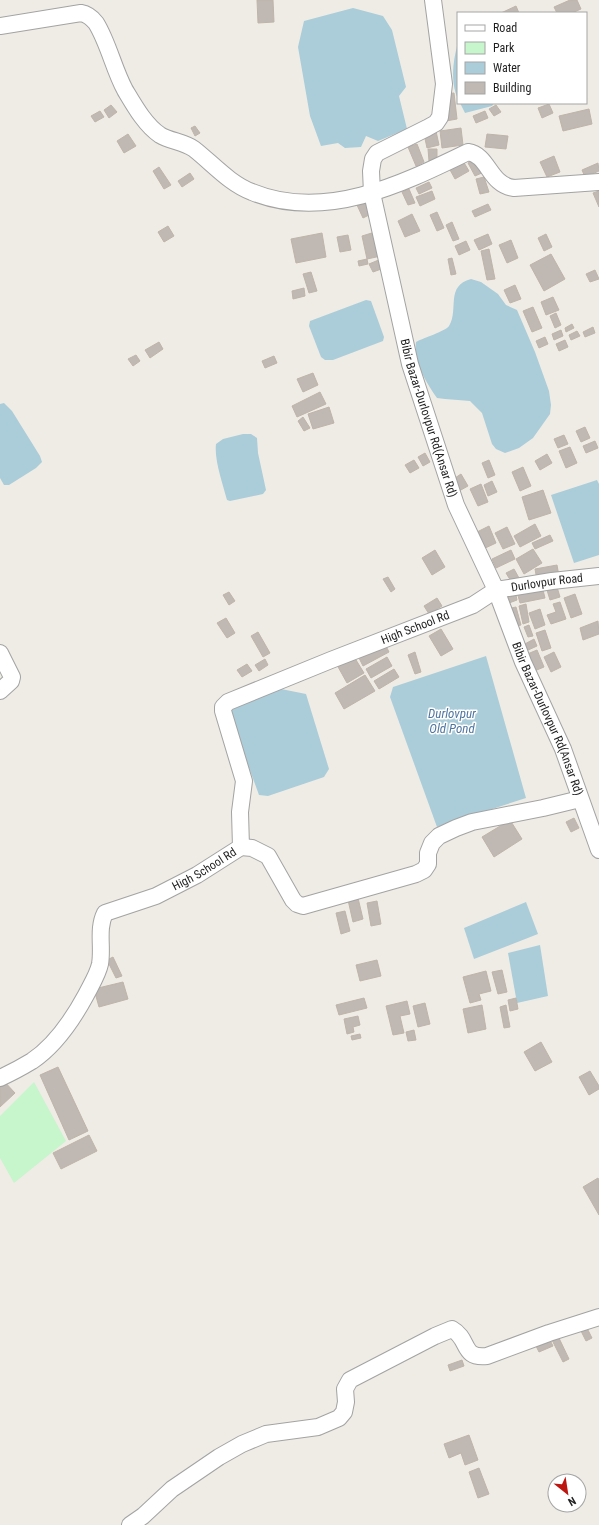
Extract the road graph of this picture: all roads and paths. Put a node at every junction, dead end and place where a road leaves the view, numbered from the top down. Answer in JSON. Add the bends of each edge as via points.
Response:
{"nodes":[{"id":1,"x":433,"y":0,"type":"edge"},
{"id":2,"x":0,"y":26,"type":"edge"},
{"id":3,"x":599,"y":182,"type":"edge"},
{"id":4,"x":372,"y":193,"type":"junction"},
{"id":5,"x":599,"y":576,"type":"edge"},
{"id":6,"x":496,"y":590,"type":"junction"},
{"id":7,"x":0,"y":653,"type":"edge"},
{"id":8,"x":0,"y":691,"type":"edge"},
{"id":9,"x":580,"y":798,"type":"junction"},
{"id":10,"x":241,"y":847,"type":"junction"},
{"id":11,"x":599,"y":850,"type":"edge"},
{"id":12,"x":0,"y":1078,"type":"edge"},
{"id":13,"x":599,"y":1317,"type":"edge"},
{"id":14,"x":130,"y":1525,"type":"edge"}],
"edges":[{"from":1,"to":4,"type":"street","name":"Bibir Bazar-Durlovpur Rd(Ansar Rd)","via":[[444,84],[440,117],[436,123],[377,153],[371,170]]},
{"from":2,"to":4,"type":"street","via":[[86,14],[96,24],[125,89],[147,122],[160,135],[192,147],[233,182],[250,192],[276,200],[307,203],[330,202]]},
{"from":3,"to":4,"type":"street","via":[[506,188],[496,180],[479,156],[468,152]]},
{"from":4,"to":6,"type":"street","name":"Bibir Bazar-Durlovpur Rd(Ansar Rd)","via":[[410,364],[456,505]]},
{"from":5,"to":6,"type":"street","name":"Durlovpur Road"},
{"from":6,"to":9,"type":"street","name":"Bibir Bazar-Durlovpur Rd(Ansar Rd)","via":[[524,662],[563,749]]},
{"from":6,"to":10,"type":"street","name":"High School Rd","via":[[473,605],[330,660],[228,702],[223,707],[244,781],[240,812]]},
{"from":7,"to":8,"type":"street","via":[[12,677]]},
{"from":9,"to":10,"type":"street","via":[[472,822],[456,828],[439,836],[432,843],[428,853],[428,864],[424,870],[303,906],[294,900],[268,856],[252,848]]},
{"from":9,"to":11,"type":"street","name":"Bibir Bazar-Durlovpur Rd(Ansar Rd)"},
{"from":10,"to":12,"type":"street","name":"High School Rd","via":[[197,875],[156,896],[105,913],[100,936],[100,964],[80,1006],[58,1037],[44,1051]]},
{"from":13,"to":14,"type":"street","via":[[487,1356],[478,1357],[470,1353],[458,1333],[452,1329],[435,1336],[350,1380],[345,1389],[344,1412],[333,1422],[318,1427],[266,1434],[242,1444],[172,1489]]}]}
